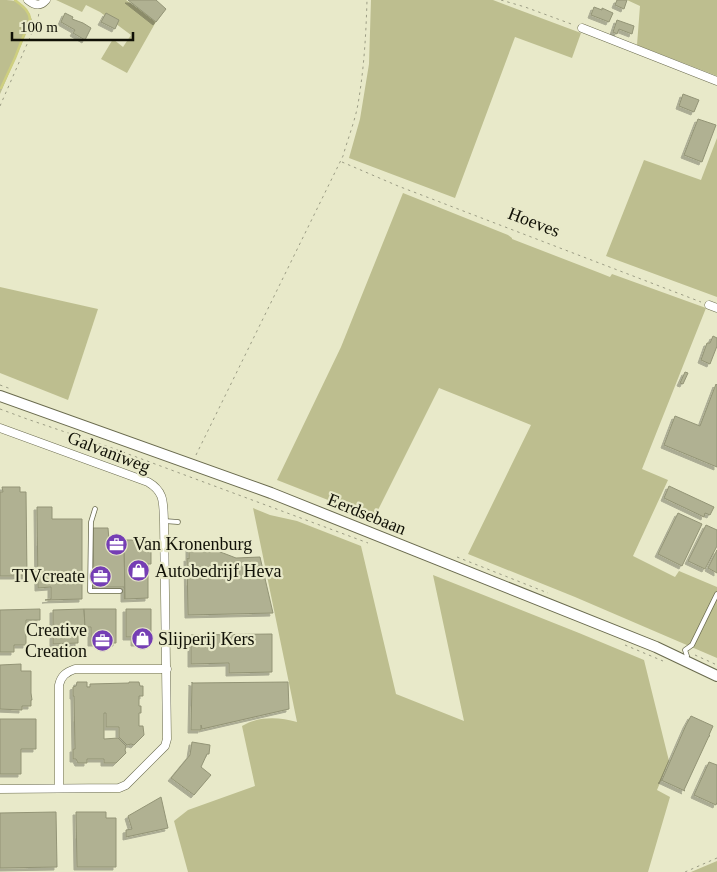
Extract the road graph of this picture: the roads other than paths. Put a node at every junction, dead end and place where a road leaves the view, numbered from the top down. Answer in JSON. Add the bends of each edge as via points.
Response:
{"nodes":[{"id":1,"x":28,"y":0,"type":"edge"},
{"id":2,"x":46,"y":0,"type":"edge"},
{"id":3,"x":582,"y":28,"type":"road end"},
{"id":4,"x":717,"y":81,"type":"edge"},
{"id":5,"x":709,"y":306,"type":"road end"},
{"id":6,"x":717,"y":308,"type":"edge"},
{"id":7,"x":0,"y":396,"type":"edge"},
{"id":8,"x":0,"y":428,"type":"edge"},
{"id":9,"x":95,"y":509,"type":"dead end"},
{"id":10,"x":164,"y":521,"type":"junction"},
{"id":11,"x":178,"y":522,"type":"dead end"},
{"id":12,"x":120,"y":591,"type":"dead end"},
{"id":13,"x":717,"y":594,"type":"edge"},
{"id":14,"x":684,"y":660,"type":"junction"},
{"id":15,"x":167,"y":669,"type":"junction"},
{"id":16,"x":717,"y":676,"type":"edge"},
{"id":17,"x":59,"y":788,"type":"junction"},
{"id":18,"x":0,"y":789,"type":"edge"}],
"edges":[{"from":1,"to":2,"type":"street","via":[[38,5]]},
{"from":3,"to":4,"type":"street"},
{"from":5,"to":6,"type":"street"},
{"from":7,"to":14,"type":"main road","name":"Eerdsebaan","via":[[271,493]]},
{"from":8,"to":10,"type":"street","name":"Galvaniweg","via":[[156,486],[163,500]]},
{"from":9,"to":12,"type":"lane","via":[[90,522],[90,591]]},
{"from":10,"to":11,"type":"lane"},
{"from":10,"to":15,"type":"street","name":"Galvaniweg"},
{"from":13,"to":14,"type":"lane","via":[[692,645],[685,650],[687,656]]},
{"from":14,"to":16,"type":"main road","name":"Eerdsebaan"},
{"from":15,"to":17,"type":"street","name":"Galvaniweg","via":[[165,746],[126,785],[119,788]]},
{"from":15,"to":17,"type":"street","via":[[75,669],[64,675],[59,685]]},
{"from":17,"to":18,"type":"street","name":"Galvaniweg"}]}
